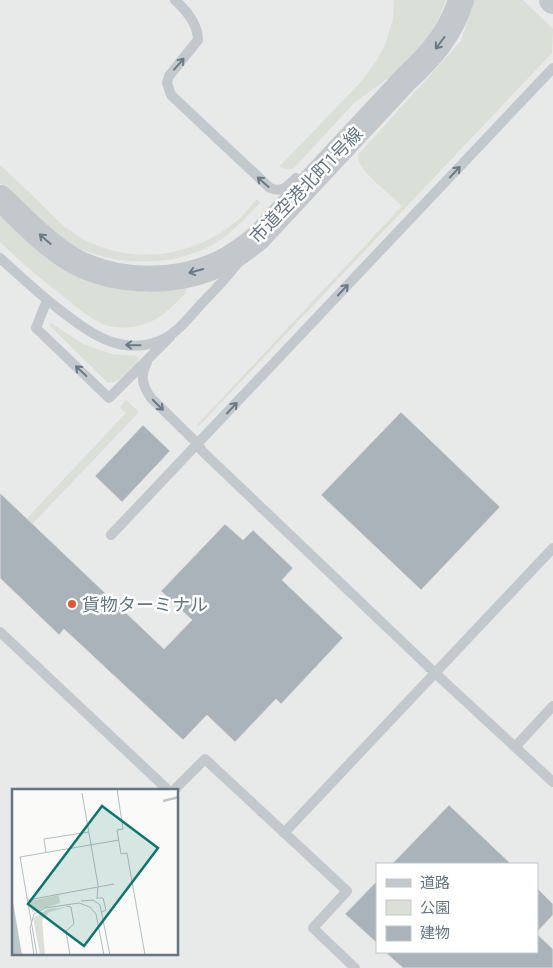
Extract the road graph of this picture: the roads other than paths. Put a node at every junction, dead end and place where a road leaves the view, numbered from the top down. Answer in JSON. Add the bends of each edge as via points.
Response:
{"nodes":[{"id":1,"x":175,"y":0,"type":"edge"},
{"id":2,"x":461,"y":0,"type":"edge"},
{"id":3,"x":553,"y":68,"type":"edge"},
{"id":4,"x":406,"y":79,"type":"junction"},
{"id":5,"x":368,"y":104,"type":"dead end"},
{"id":6,"x":302,"y":172,"type":"dead end"},
{"id":7,"x":0,"y":198,"type":"edge"},
{"id":8,"x":259,"y":237,"type":"junction"},
{"id":9,"x":0,"y":258,"type":"edge"},
{"id":10,"x":47,"y":300,"type":"junction"},
{"id":11,"x":178,"y":329,"type":"junction"},
{"id":12,"x":147,"y":362,"type":"junction"},
{"id":13,"x":198,"y":444,"type":"junction"},
{"id":14,"x":111,"y":535,"type":"dead end"},
{"id":15,"x":553,"y":548,"type":"edge"},
{"id":16,"x":0,"y":632,"type":"edge"},
{"id":17,"x":436,"y":674,"type":"junction"},
{"id":18,"x":553,"y":706,"type":"edge"},
{"id":19,"x":515,"y":747,"type":"junction"},
{"id":20,"x":553,"y":782,"type":"edge"},
{"id":21,"x":167,"y":789,"type":"edge"},
{"id":22,"x":175,"y":789,"type":"edge"},
{"id":23,"x":284,"y":833,"type":"junction"},
{"id":24,"x":356,"y":968,"type":"edge"}],
"edges":[{"from":6,"to":1,"type":"lane","one_way":true,"via":[[286,188],[270,188],[171,95],[167,83],[169,76],[198,40],[198,32],[186,10]]},
{"from":2,"to":4,"type":"street","name":"市道空港北町1号線","one_way":true,"via":[[446,35],[431,56]]},
{"from":13,"to":3,"type":"lane","one_way":true},
{"from":4,"to":5,"type":"lane"},
{"from":4,"to":8,"type":"street","name":"市道空港北町1号線"},
{"from":8,"to":7,"type":"street","name":"市道空港北町1号線","one_way":true,"via":[[220,263],[198,271],[152,278],[125,277],[76,262]]},
{"from":8,"to":11,"type":"lane"},
{"from":9,"to":10,"type":"lane"},
{"from":11,"to":10,"type":"lane","one_way":true,"via":[[144,345],[110,342],[84,329]]},
{"from":12,"to":10,"type":"lane","one_way":true,"via":[[109,398],[36,328]]},
{"from":11,"to":12,"type":"lane"},
{"from":12,"to":13,"type":"lane","one_way":true,"via":[[142,374],[146,391]]},
{"from":13,"to":14,"type":"lane"},
{"from":13,"to":17,"type":"lane"},
{"from":15,"to":17,"type":"lane"},
{"from":16,"to":21,"type":"lane"},
{"from":17,"to":19,"type":"lane"},
{"from":17,"to":23,"type":"lane"},
{"from":18,"to":19,"type":"lane"},
{"from":19,"to":20,"type":"lane"},
{"from":22,"to":23,"type":"lane","via":[[205,759]]},
{"from":23,"to":24,"type":"lane","via":[[346,891],[313,928]]}]}
